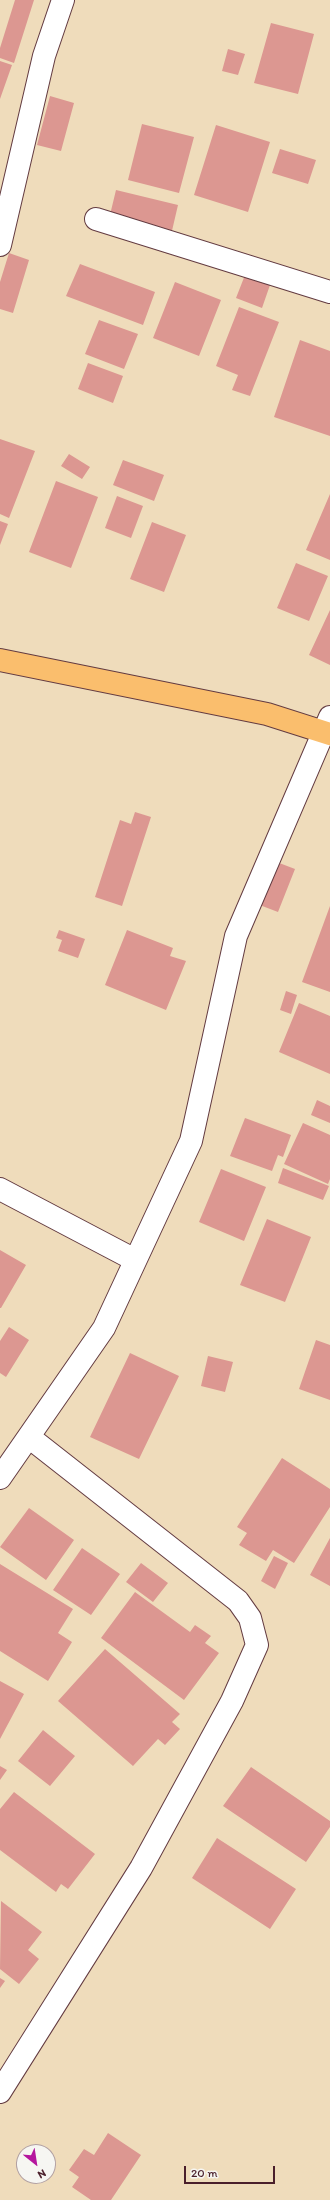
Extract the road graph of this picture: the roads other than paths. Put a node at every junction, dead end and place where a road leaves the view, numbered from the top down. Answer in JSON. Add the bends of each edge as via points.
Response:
{"nodes":[{"id":1,"x":63,"y":0,"type":"edge"},
{"id":2,"x":96,"y":219,"type":"dead end"},
{"id":3,"x":0,"y":246,"type":"edge"},
{"id":4,"x":330,"y":292,"type":"edge"},
{"id":5,"x":0,"y":660,"type":"edge"},
{"id":6,"x":328,"y":728,"type":"edge"},
{"id":7,"x":0,"y":1189,"type":"edge"},
{"id":8,"x":135,"y":1260,"type":"junction"},
{"id":9,"x":28,"y":1437,"type":"junction"},
{"id":10,"x":0,"y":1478,"type":"edge"},
{"id":11,"x":0,"y":2092,"type":"edge"}],
"edges":[{"from":1,"to":3,"type":"street","via":[[44,56]]},
{"from":2,"to":4,"type":"street"},
{"from":5,"to":6,"type":"main road"},
{"from":6,"to":8,"type":"street","via":[[236,936],[191,1141]]},
{"from":7,"to":8,"type":"street"},
{"from":8,"to":9,"type":"street","via":[[104,1328]]},
{"from":9,"to":10,"type":"street"},
{"from":9,"to":11,"type":"street","via":[[238,1601],[250,1618],[257,1645],[232,1701],[141,1868]]}]}
